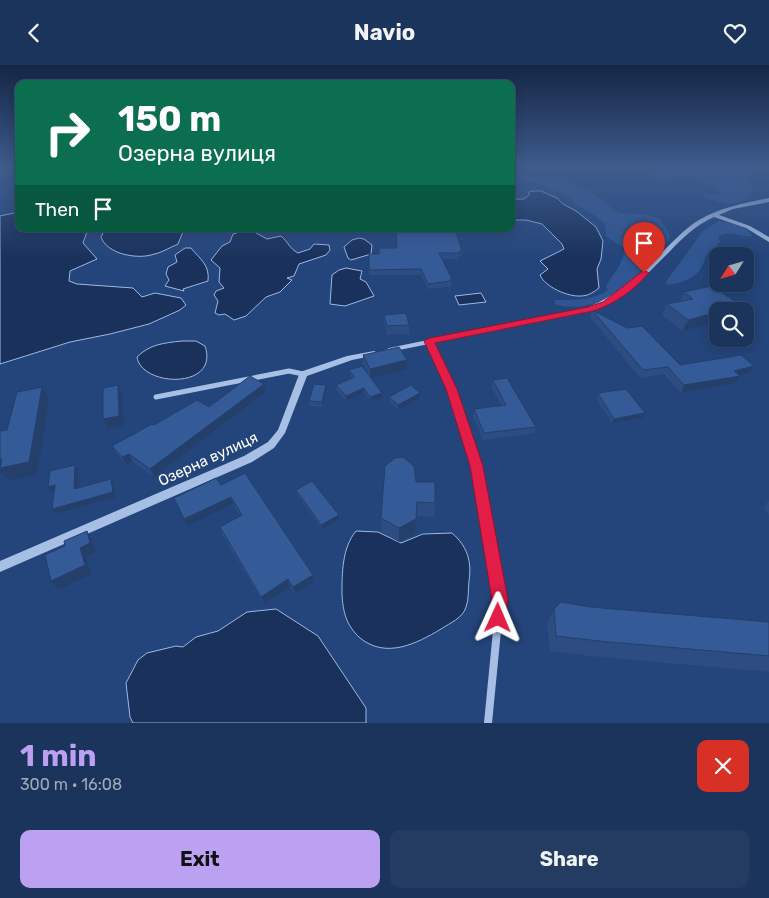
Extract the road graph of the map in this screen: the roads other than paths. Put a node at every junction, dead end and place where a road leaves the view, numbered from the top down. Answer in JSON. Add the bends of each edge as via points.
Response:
{"nodes":[{"id":1,"x":769,"y":200,"type":"edge"},
{"id":2,"x":714,"y":215,"type":"junction"},
{"id":3,"x":769,"y":240,"type":"edge"},
{"id":4,"x":430,"y":341,"type":"junction"},
{"id":5,"x":303,"y":375,"type":"junction"},
{"id":6,"x":156,"y":397,"type":"dead end"},
{"id":7,"x":0,"y":567,"type":"edge"},
{"id":8,"x":488,"y":723,"type":"edge"}],
"edges":[{"from":1,"to":2,"type":"street","via":[[730,208]]},
{"from":2,"to":3,"type":"street","via":[[748,227]]},
{"from":2,"to":4,"type":"street","via":[[686,232],[631,286],[606,303]]},
{"from":4,"to":5,"type":"street","via":[[350,358]]},
{"from":4,"to":8,"type":"street","via":[[452,389],[477,466],[500,600]]},
{"from":5,"to":6,"type":"street","via":[[289,371]]},
{"from":5,"to":7,"type":"street","name":"Озерна вулиця","via":[[282,431],[271,445],[248,459]]}]}
